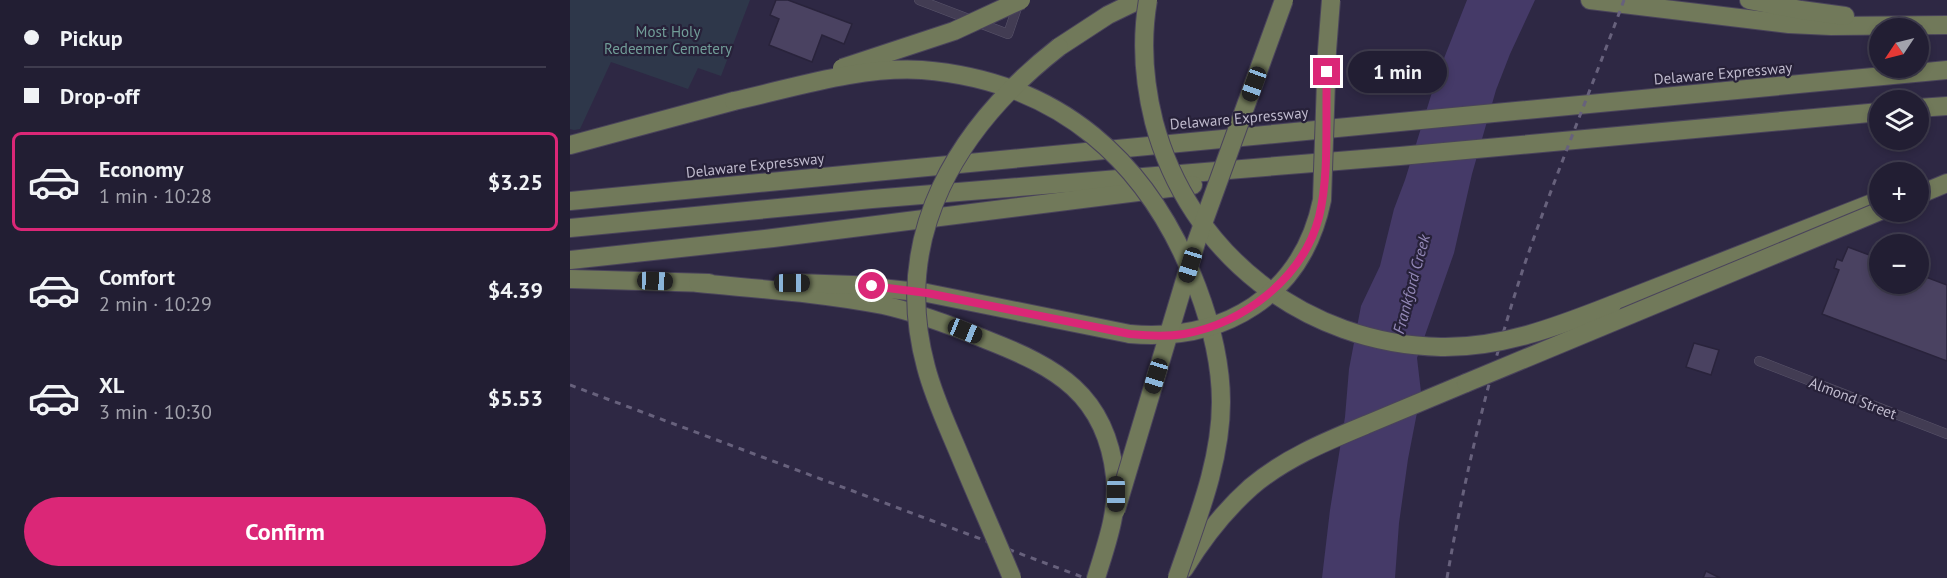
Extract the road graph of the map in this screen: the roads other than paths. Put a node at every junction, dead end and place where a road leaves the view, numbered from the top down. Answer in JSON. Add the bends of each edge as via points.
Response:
{"nodes":[{"id":1,"x":919,"y":0,"type":"edge"},
{"id":2,"x":1021,"y":0,"type":"edge"},
{"id":3,"x":1139,"y":0,"type":"edge"},
{"id":4,"x":1148,"y":0,"type":"edge"},
{"id":5,"x":1284,"y":0,"type":"edge"},
{"id":6,"x":1331,"y":0,"type":"edge"},
{"id":7,"x":1590,"y":0,"type":"edge"},
{"id":8,"x":1749,"y":0,"type":"edge"},
{"id":9,"x":1940,"y":25,"type":"edge"},
{"id":10,"x":1947,"y":70,"type":"edge"},
{"id":11,"x":734,"y":101,"type":"junction"},
{"id":12,"x":1947,"y":106,"type":"edge"},
{"id":13,"x":1929,"y":107,"type":"edge"},
{"id":14,"x":1869,"y":113,"type":"edge"},
{"id":15,"x":574,"y":144,"type":"edge"},
{"id":16,"x":1400,"y":156,"type":"junction"},
{"id":17,"x":1947,"y":175,"type":"edge"},
{"id":18,"x":1929,"y":181,"type":"edge"},
{"id":19,"x":1947,"y":183,"type":"edge"},
{"id":20,"x":1929,"y":190,"type":"edge"},
{"id":21,"x":570,"y":201,"type":"edge"},
{"id":22,"x":1869,"y":204,"type":"edge"},
{"id":23,"x":1869,"y":216,"type":"edge"},
{"id":24,"x":570,"y":228,"type":"edge"},
{"id":25,"x":570,"y":260,"type":"edge"},
{"id":26,"x":570,"y":279,"type":"edge"},
{"id":27,"x":698,"y":282,"type":"junction"},
{"id":28,"x":1759,"y":362,"type":"dead end"},
{"id":29,"x":1947,"y":434,"type":"edge"},
{"id":30,"x":1116,"y":510,"type":"junction"},
{"id":31,"x":1012,"y":578,"type":"edge"},
{"id":32,"x":1096,"y":578,"type":"edge"},
{"id":33,"x":1178,"y":578,"type":"edge"}],
"edges":[{"from":1,"to":2,"type":"street","via":[[1008,34]]},
{"from":2,"to":11,"type":"highway","bridge":true,"via":[[920,43]]},
{"from":3,"to":31,"type":"highway","bridge":true,"via":[[1059,47],[1003,97],[956,160],[932,207],[919,251],[916,296],[921,343],[932,387]]},
{"from":4,"to":22,"type":"highway","bridge":true,"via":[[1144,36],[1151,108],[1165,156],[1198,219],[1229,256],[1286,302],[1326,323],[1372,339],[1440,347],[1515,339]]},
{"from":5,"to":30,"type":"highway","bridge":true,"via":[[1196,243]]},
{"from":6,"to":27,"type":"highway","bridge":true,"via":[[1318,219],[1291,271],[1272,291],[1233,318],[1200,331],[1149,336],[891,288]]},
{"from":7,"to":9,"type":"highway","via":[[1789,24]]},
{"from":8,"to":9,"type":"highway","via":[[1801,10]]},
{"from":10,"to":21,"type":"highway","name":"Delaware Expressway"},
{"from":11,"to":15,"type":"highway"},
{"from":11,"to":33,"type":"highway","bridge":true,"via":[[866,73],[946,73],[1002,86],[1049,106],[1082,126],[1127,166],[1178,242],[1204,307],[1220,374],[1219,434]]},
{"from":12,"to":13,"type":"highway"},
{"from":14,"to":16,"type":"highway"},
{"from":16,"to":24,"type":"highway"},
{"from":16,"to":25,"type":"highway","via":[[973,213]]},
{"from":17,"to":18,"type":"highway"},
{"from":19,"to":20,"type":"highway"},
{"from":23,"to":33,"type":"highway","bridge":true,"via":[[1298,455],[1234,503],[1200,543]]},
{"from":26,"to":27,"type":"highway"},
{"from":27,"to":30,"type":"highway","bridge":true,"via":[[884,306],[945,323],[1041,363],[1082,396],[1098,419],[1116,477]]},
{"from":28,"to":29,"type":"street","name":"Almond Street"},
{"from":30,"to":32,"type":"highway"}]}
